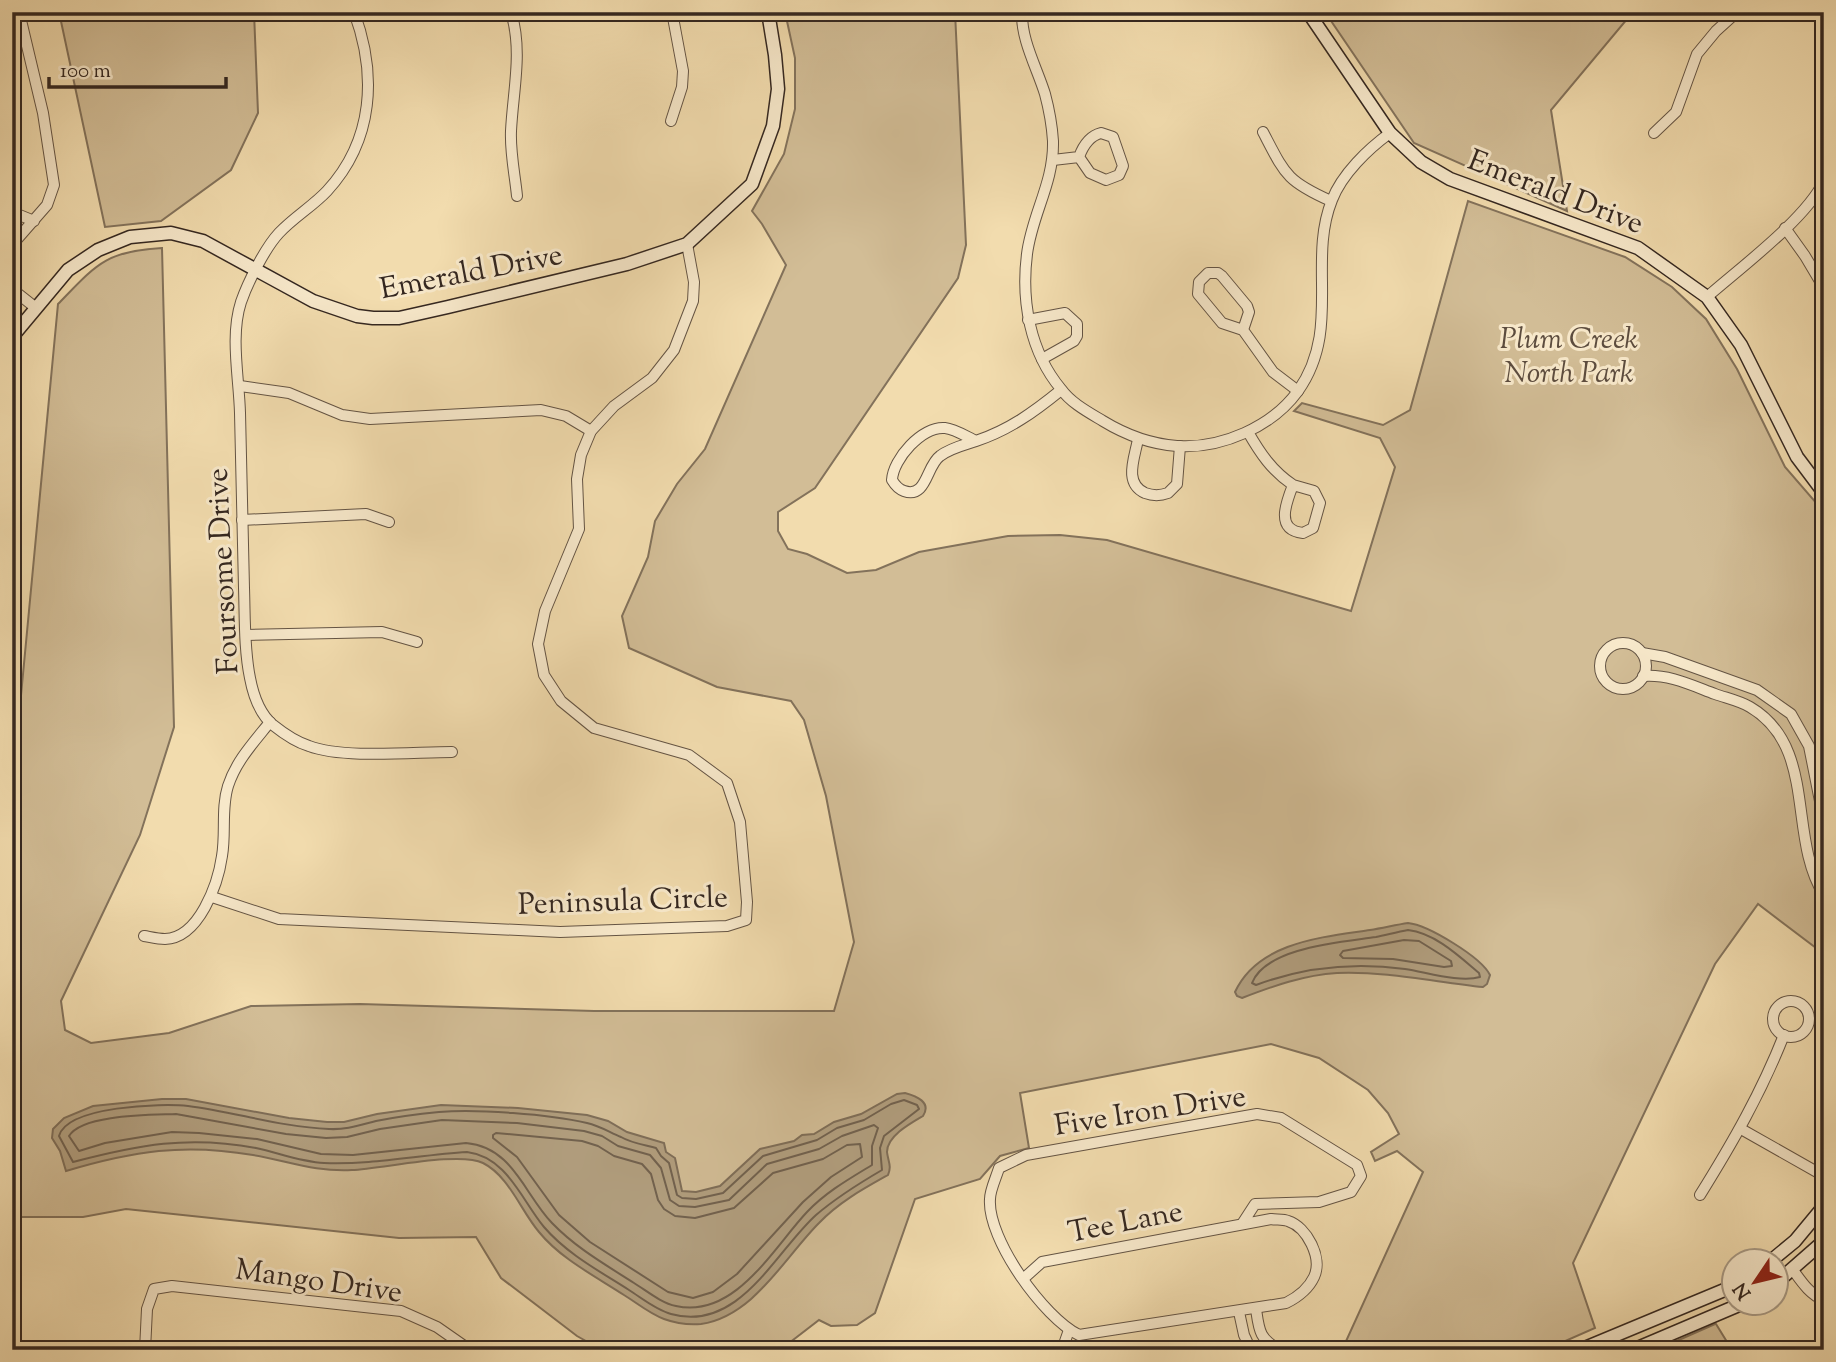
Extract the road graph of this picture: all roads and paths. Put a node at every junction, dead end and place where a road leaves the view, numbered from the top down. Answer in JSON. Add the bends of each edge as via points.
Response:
{"nodes":[{"id":1,"x":19,"y":12,"type":"edge"},
{"id":2,"x":354,"y":12,"type":"edge"},
{"id":3,"x":511,"y":12,"type":"edge"},
{"id":4,"x":672,"y":12,"type":"edge"},
{"id":5,"x":768,"y":12,"type":"edge"},
{"id":6,"x":1022,"y":12,"type":"edge"},
{"id":7,"x":1308,"y":12,"type":"edge"},
{"id":8,"x":1737,"y":12,"type":"edge"},
{"id":9,"x":671,"y":121,"type":"dead end"},
{"id":10,"x":1263,"y":132,"type":"dead end"},
{"id":11,"x":1390,"y":133,"type":"junction"},
{"id":12,"x":1654,"y":133,"type":"dead end"},
{"id":13,"x":1079,"y":158,"type":"junction"},
{"id":14,"x":1053,"y":160,"type":"junction"},
{"id":15,"x":1824,"y":181,"type":"edge"},
{"id":16,"x":517,"y":196,"type":"dead end"},
{"id":17,"x":1331,"y":201,"type":"junction"},
{"id":18,"x":12,"y":212,"type":"edge"},
{"id":19,"x":34,"y":221,"type":"junction"},
{"id":20,"x":1784,"y":228,"type":"junction"},
{"id":21,"x":687,"y":244,"type":"junction"},
{"id":22,"x":12,"y":245,"type":"edge"},
{"id":23,"x":257,"y":271,"type":"junction"},
{"id":24,"x":1824,"y":288,"type":"edge"},
{"id":25,"x":12,"y":289,"type":"edge"},
{"id":26,"x":1707,"y":298,"type":"junction"},
{"id":27,"x":36,"y":308,"type":"junction"},
{"id":28,"x":1028,"y":320,"type":"junction"},
{"id":29,"x":1243,"y":330,"type":"junction"},
{"id":30,"x":12,"y":337,"type":"edge"},
{"id":31,"x":1042,"y":359,"type":"junction"},
{"id":32,"x":240,"y":386,"type":"junction"},
{"id":33,"x":1061,"y":390,"type":"junction"},
{"id":34,"x":1298,"y":391,"type":"junction"},
{"id":35,"x":591,"y":431,"type":"junction"},
{"id":36,"x":1248,"y":432,"type":"junction"},
{"id":37,"x":1138,"y":439,"type":"junction"},
{"id":38,"x":976,"y":441,"type":"junction"},
{"id":39,"x":1180,"y":446,"type":"junction"},
{"id":40,"x":1293,"y":485,"type":"junction"},
{"id":41,"x":1824,"y":493,"type":"edge"},
{"id":42,"x":242,"y":520,"type":"junction"},
{"id":43,"x":390,"y":522,"type":"dead end"},
{"id":44,"x":246,"y":635,"type":"junction"},
{"id":45,"x":417,"y":642,"type":"dead end"},
{"id":46,"x":1642,"y":653,"type":"junction"},
{"id":47,"x":1643,"y":676,"type":"junction"},
{"id":48,"x":270,"y":722,"type":"junction"},
{"id":49,"x":452,"y":752,"type":"dead end"},
{"id":50,"x":1824,"y":821,"type":"edge"},
{"id":51,"x":1824,"y":876,"type":"edge"},
{"id":52,"x":1822,"y":893,"type":"edge"},
{"id":53,"x":212,"y":897,"type":"junction"},
{"id":54,"x":144,"y":936,"type":"dead end"},
{"id":55,"x":1784,"y":1035,"type":"dead end"},
{"id":56,"x":1741,"y":1129,"type":"junction"},
{"id":57,"x":1824,"y":1177,"type":"edge"},
{"id":58,"x":1700,"y":1195,"type":"dead end"},
{"id":59,"x":1824,"y":1206,"type":"edge"},
{"id":60,"x":1242,"y":1224,"type":"junction"},
{"id":61,"x":1824,"y":1241,"type":"edge"},
{"id":62,"x":1789,"y":1246,"type":"edge"},
{"id":63,"x":1793,"y":1270,"type":"junction"},
{"id":64,"x":1790,"y":1272,"type":"edge"},
{"id":65,"x":1023,"y":1279,"type":"junction"},
{"id":66,"x":1720,"y":1292,"type":"edge"},
{"id":67,"x":1824,"y":1300,"type":"edge"},
{"id":68,"x":1256,"y":1309,"type":"junction"},
{"id":69,"x":1239,"y":1312,"type":"junction"},
{"id":70,"x":1720,"y":1314,"type":"edge"},
{"id":71,"x":1069,"y":1330,"type":"junction"},
{"id":72,"x":145,"y":1350,"type":"edge"},
{"id":73,"x":470,"y":1350,"type":"edge"},
{"id":74,"x":1062,"y":1350,"type":"edge"},
{"id":75,"x":1251,"y":1350,"type":"edge"},
{"id":76,"x":1280,"y":1350,"type":"edge"},
{"id":77,"x":1580,"y":1350,"type":"edge"},
{"id":78,"x":1633,"y":1350,"type":"edge"}],
"edges":[{"from":1,"to":19,"type":"street","via":[[54,185],[47,205]]},
{"from":2,"to":23,"type":"street","name":"Foursome Drive","via":[[369,67],[361,134],[335,182],[279,233]]},
{"from":3,"to":16,"type":"street","via":[[518,41],[511,139]]},
{"from":4,"to":9,"type":"street","via":[[683,71]]},
{"from":5,"to":21,"type":"street","name":"Emerald Drive","via":[[778,89],[773,126],[752,184]]},
{"from":6,"to":14,"type":"street","via":[[1051,120]]},
{"from":7,"to":11,"type":"street","name":"Emerald Drive"},
{"from":8,"to":12,"type":"street","via":[[1697,54],[1676,112]]},
{"from":10,"to":17,"type":"street","via":[[1286,175]]},
{"from":11,"to":17,"type":"street","via":[[1349,173]]},
{"from":11,"to":26,"type":"street","name":"Emerald Drive","via":[[1421,162],[1450,179],[1638,248]]},
{"from":13,"to":13,"type":"street","via":[[1090,173],[1106,180],[1119,175],[1123,166],[1113,137],[1101,133],[1082,148]]},
{"from":13,"to":14,"type":"street"},
{"from":14,"to":28,"type":"street","via":[[1027,252]]},
{"from":15,"to":20,"type":"street"},
{"from":17,"to":34,"type":"street","via":[[1325,224],[1321,338]]},
{"from":18,"to":19,"type":"street"},
{"from":19,"to":22,"type":"street"},
{"from":20,"to":24,"type":"street"},
{"from":20,"to":26,"type":"street"},
{"from":21,"to":23,"type":"street","name":"Emerald Drive","via":[[627,264],[399,318],[334,310]]},
{"from":21,"to":35,"type":"street","name":"Peninsula Circle","via":[[693,301],[674,350],[652,378]]},
{"from":23,"to":27,"type":"street","name":"Emerald Drive","via":[[203,241],[171,233],[130,237],[98,250],[68,270]]},
{"from":23,"to":32,"type":"street","name":"Foursome Drive","via":[[238,314]]},
{"from":25,"to":27,"type":"street"},
{"from":26,"to":41,"type":"street","name":"Emerald Drive","via":[[1741,345],[1797,457]]},
{"from":27,"to":30,"type":"street","name":"Emerald Drive"},
{"from":28,"to":31,"type":"street"},
{"from":28,"to":31,"type":"street","via":[[1065,313],[1076,324],[1074,341]]},
{"from":29,"to":29,"type":"street","via":[[1247,306],[1222,276],[1208,273],[1199,282],[1198,294],[1222,323]]},
{"from":29,"to":34,"type":"street","via":[[1273,372]]},
{"from":31,"to":33,"type":"street"},
{"from":32,"to":35,"type":"street","via":[[289,393],[342,415],[370,419],[541,410],[566,416]]},
{"from":32,"to":42,"type":"street","name":"Foursome Drive"},
{"from":33,"to":37,"type":"street","via":[[1084,410]]},
{"from":33,"to":38,"type":"street","via":[[1017,423]]},
{"from":34,"to":36,"type":"street"},
{"from":35,"to":53,"type":"street","name":"Peninsula Circle","via":[[577,479],[579,529],[545,611],[538,644],[544,674],[561,701],[593,728],[689,755],[727,783],[740,822],[746,920],[727,926],[547,931],[279,919]]},
{"from":36,"to":39,"type":"street","via":[[1205,446]]},
{"from":36,"to":40,"type":"street","via":[[1264,459]]},
{"from":37,"to":39,"type":"street"},
{"from":37,"to":39,"type":"street","via":[[1131,475],[1137,488],[1148,494],[1168,493],[1177,484]]},
{"from":38,"to":38,"type":"street","via":[[948,428],[929,430],[911,444],[892,480],[913,493],[940,455]]},
{"from":40,"to":40,"type":"street","via":[[1284,511],[1285,524],[1295,533],[1303,533],[1313,528],[1320,503],[1314,491]]},
{"from":42,"to":43,"type":"street","via":[[366,514]]},
{"from":42,"to":44,"type":"street","name":"Foursome Drive"},
{"from":44,"to":45,"type":"street","via":[[382,632]]},
{"from":44,"to":48,"type":"street","name":"Foursome Drive","via":[[249,676],[257,702]]},
{"from":46,"to":47,"type":"street"},
{"from":46,"to":47,"type":"street","via":[[1627,643],[1612,645],[1603,654],[1600,669],[1605,680],[1618,688],[1635,685]]},
{"from":46,"to":50,"type":"street","via":[[1757,690],[1791,714],[1809,746]]},
{"from":47,"to":52,"type":"street","via":[[1662,674],[1750,707],[1776,729],[1791,755],[1809,860]]},
{"from":48,"to":49,"type":"street","name":"Foursome Drive","via":[[310,747],[338,752]]},
{"from":48,"to":53,"type":"street","via":[[244,755],[228,786],[222,856]]},
{"from":51,"to":52,"type":"street"},
{"from":53,"to":54,"type":"street","via":[[190,929],[167,939]]},
{"from":55,"to":56,"type":"street"},
{"from":56,"to":57,"type":"street"},
{"from":56,"to":58,"type":"street"},
{"from":59,"to":62,"type":"street"},
{"from":60,"to":65,"type":"street","name":"Tee Lane","via":[[1042,1262]]},
{"from":60,"to":65,"type":"street","name":"Five Iron Drive","via":[[1255,1204],[1320,1202],[1351,1192],[1361,1176],[1357,1165],[1281,1118],[1257,1114],[1026,1155],[999,1168],[990,1199],[995,1231]]},
{"from":60,"to":68,"type":"street","name":"Tee Lane","via":[[1289,1221],[1307,1236],[1316,1256],[1315,1275],[1300,1296]]},
{"from":61,"to":63,"type":"street"},
{"from":63,"to":64,"type":"street"},
{"from":63,"to":67,"type":"street"},
{"from":65,"to":71,"type":"street"},
{"from":66,"to":77,"type":"street"},
{"from":68,"to":69,"type":"street"},
{"from":68,"to":76,"type":"street","via":[[1261,1335]]},
{"from":69,"to":71,"type":"street","via":[[1079,1335]]},
{"from":69,"to":75,"type":"street"},
{"from":70,"to":78,"type":"street"},
{"from":71,"to":74,"type":"street"},
{"from":72,"to":73,"type":"street","name":"Mango Drive","via":[[147,1309],[154,1289],[172,1286],[401,1311],[437,1327]]}]}
